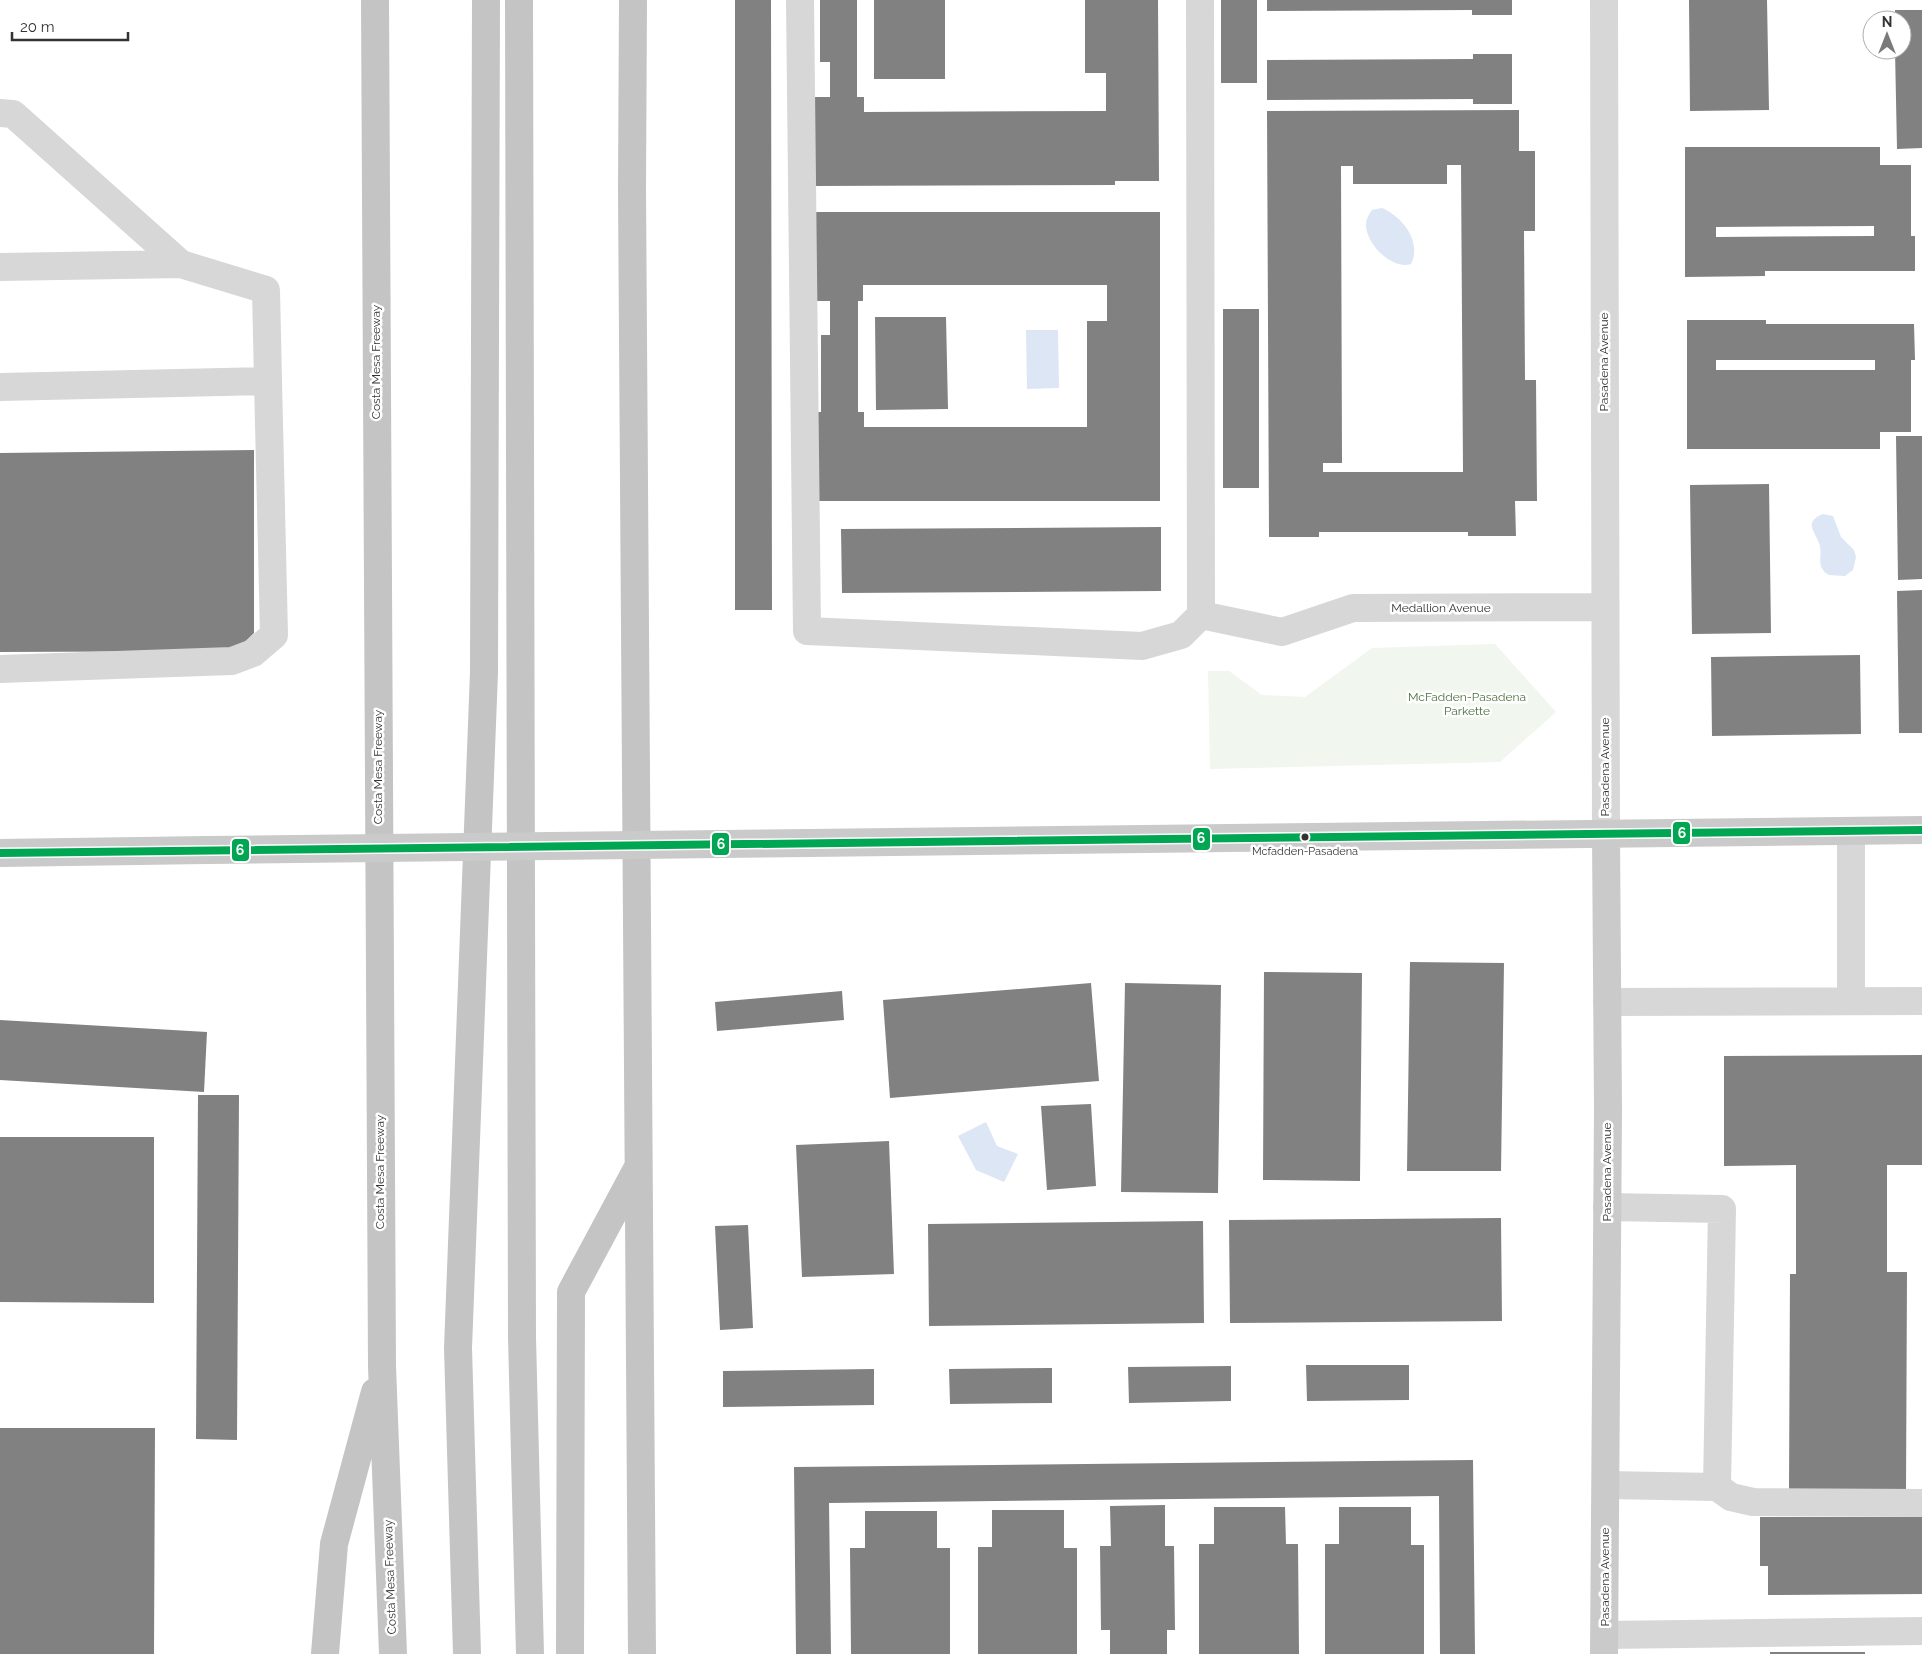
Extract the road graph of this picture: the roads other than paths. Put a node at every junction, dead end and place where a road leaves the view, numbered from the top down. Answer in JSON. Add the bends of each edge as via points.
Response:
{"nodes":[{"id":1,"x":375,"y":0,"type":"edge"},
{"id":2,"x":486,"y":0,"type":"edge"},
{"id":3,"x":519,"y":0,"type":"edge"},
{"id":4,"x":634,"y":0,"type":"edge"},
{"id":5,"x":800,"y":0,"type":"edge"},
{"id":6,"x":1200,"y":0,"type":"edge"},
{"id":7,"x":1604,"y":0,"type":"edge"},
{"id":8,"x":0,"y":113,"type":"edge"},
{"id":9,"x":181,"y":264,"type":"junction"},
{"id":10,"x":0,"y":267,"type":"edge"},
{"id":11,"x":268,"y":381,"type":"junction"},
{"id":12,"x":0,"y":387,"type":"edge"},
{"id":13,"x":1604,"y":607,"type":"junction"},
{"id":14,"x":1201,"y":615,"type":"junction"},
{"id":15,"x":0,"y":669,"type":"edge"},
{"id":16,"x":1922,"y":830,"type":"edge"},
{"id":17,"x":1851,"y":831,"type":"junction"},
{"id":18,"x":1606,"y":834,"type":"junction"},
{"id":19,"x":0,"y":853,"type":"edge"},
{"id":20,"x":1922,"y":1000,"type":"edge"},
{"id":21,"x":1851,"y":1001,"type":"junction"},
{"id":22,"x":1607,"y":1002,"type":"junction"},
{"id":23,"x":640,"y":1164,"type":"junction"},
{"id":24,"x":1607,"y":1207,"type":"junction"},
{"id":25,"x":382,"y":1366,"type":"junction"},
{"id":26,"x":1606,"y":1485,"type":"junction"},
{"id":27,"x":1717,"y":1487,"type":"junction"},
{"id":28,"x":1922,"y":1502,"type":"edge"},
{"id":29,"x":1922,"y":1631,"type":"edge"},
{"id":30,"x":1604,"y":1644,"type":"edge"},
{"id":31,"x":324,"y":1654,"type":"edge"},
{"id":32,"x":393,"y":1654,"type":"edge"},
{"id":33,"x":467,"y":1654,"type":"edge"},
{"id":34,"x":530,"y":1654,"type":"edge"},
{"id":35,"x":570,"y":1654,"type":"edge"},
{"id":36,"x":642,"y":1654,"type":"edge"}],
"edges":[{"from":1,"to":25,"type":"highway","name":"Costa Mesa Freeway"},
{"from":2,"to":33,"type":"highway","via":[[484,672],[458,1348]]},
{"from":3,"to":34,"type":"highway","via":[[522,1337]]},
{"from":4,"to":23,"type":"highway","via":[[632,190]]},
{"from":5,"to":14,"type":"street","via":[[807,631],[1142,646],[1181,634]]},
{"from":6,"to":14,"type":"street"},
{"from":7,"to":13,"type":"street","name":"Pasadena Avenue"},
{"from":8,"to":9,"type":"street","via":[[13,114]]},
{"from":9,"to":10,"type":"street"},
{"from":9,"to":11,"type":"street","via":[[266,290]]},
{"from":11,"to":12,"type":"street"},
{"from":11,"to":15,"type":"street","via":[[274,635],[253,653],[232,661]]},
{"from":13,"to":14,"type":"street","name":"Medallion Avenue","via":[[1354,608],[1282,632]]},
{"from":13,"to":18,"type":"street","name":"Pasadena Avenue"},
{"from":16,"to":17,"type":"main road"},
{"from":17,"to":18,"type":"main road"},
{"from":17,"to":21,"type":"street"},
{"from":18,"to":19,"type":"main road","bridge":true},
{"from":18,"to":22,"type":"main road","name":"Pasadena Avenue"},
{"from":20,"to":21,"type":"street"},
{"from":21,"to":22,"type":"street"},
{"from":22,"to":24,"type":"main road","name":"Pasadena Avenue"},
{"from":23,"to":35,"type":"highway","via":[[571,1292]]},
{"from":23,"to":36,"type":"highway"},
{"from":24,"to":26,"type":"main road","name":"Pasadena Avenue"},
{"from":24,"to":27,"type":"street","via":[[1722,1209]]},
{"from":25,"to":31,"type":"highway","via":[[334,1544]]},
{"from":25,"to":32,"type":"highway","name":"Costa Mesa Freeway"},
{"from":26,"to":27,"type":"street"},
{"from":26,"to":30,"type":"main road","name":"Pasadena Avenue"},
{"from":27,"to":28,"type":"street","via":[[1731,1497],[1754,1502]]},
{"from":29,"to":30,"type":"street"}]}
